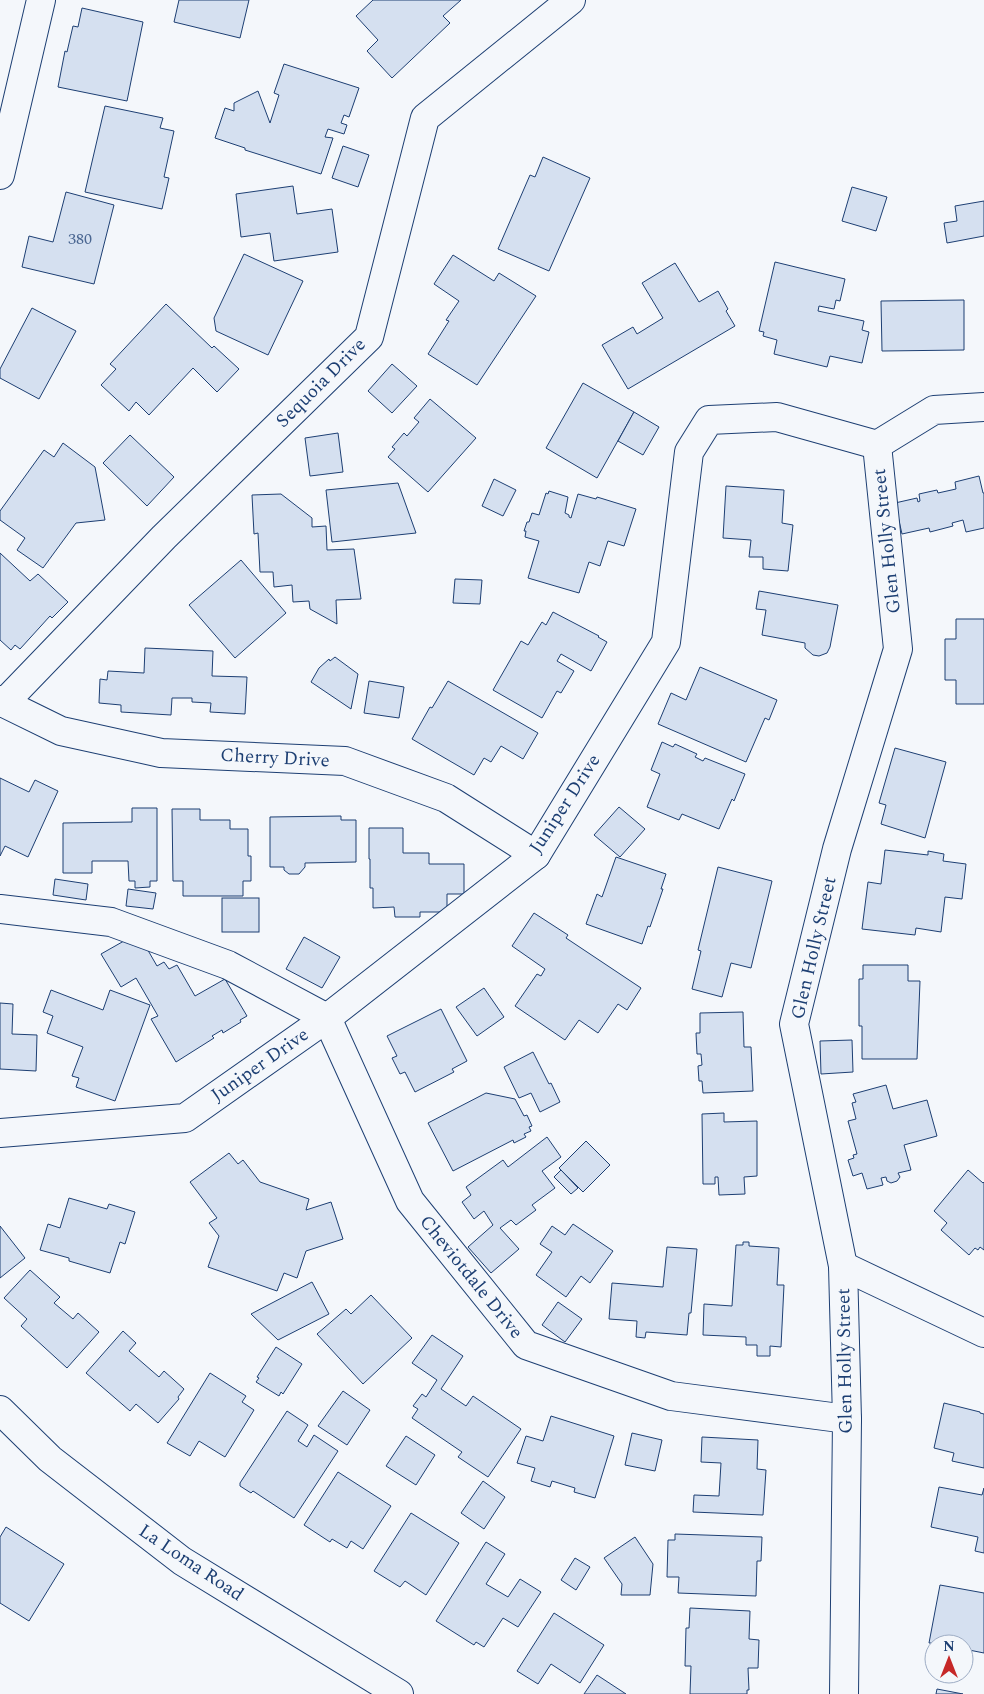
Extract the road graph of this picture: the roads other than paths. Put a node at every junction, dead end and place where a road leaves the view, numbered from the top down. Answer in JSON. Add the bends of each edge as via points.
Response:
{"nodes":[{"id":1,"x":41,"y":0,"type":"edge"},
{"id":2,"x":571,"y":0,"type":"edge"},
{"id":3,"x":0,"y":175,"type":"edge"},
{"id":4,"x":984,"y":408,"type":"edge"},
{"id":5,"x":877,"y":445,"type":"junction"},
{"id":6,"x":2,"y":702,"type":"edge"},
{"id":7,"x":536,"y":856,"type":"junction"},
{"id":8,"x":0,"y":909,"type":"edge"},
{"id":9,"x":327,"y":1018,"type":"junction"},
{"id":10,"x":0,"y":1133,"type":"edge"},
{"id":11,"x":843,"y":1266,"type":"junction"},
{"id":12,"x":984,"y":1333,"type":"edge"},
{"id":13,"x":0,"y":1410,"type":"edge"},
{"id":14,"x":847,"y":1419,"type":"junction"},
{"id":15,"x":399,"y":1694,"type":"edge"},
{"id":16,"x":844,"y":1694,"type":"edge"}],
"edges":[{"from":1,"to":3,"type":"street"},
{"from":2,"to":6,"type":"street","name":"Sequoia Drive","via":[[425,118],[368,338],[164,537]]},
{"from":4,"to":5,"type":"street","name":"Glen Holly Street","via":[[934,410]]},
{"from":5,"to":7,"type":"street","name":"Juniper Drive","via":[[777,417],[708,420],[689,452],[666,642]]},
{"from":5,"to":11,"type":"street","name":"Glen Holly Street","via":[[898,649],[837,849],[794,1024]]},
{"from":6,"to":7,"type":"street","name":"Cherry Drive","via":[[61,731],[161,753],[345,761],[446,798]]},
{"from":7,"to":9,"type":"street","name":"Juniper Drive"},
{"from":8,"to":9,"type":"street","via":[[111,922],[228,965]]},
{"from":9,"to":10,"type":"street","name":"Juniper Drive","via":[[185,1118]]},
{"from":9,"to":14,"type":"street","name":"Cheviotdale Drive","via":[[410,1201],[526,1345],[671,1396]]},
{"from":11,"to":12,"type":"street"},
{"from":11,"to":14,"type":"street","name":"Glen Holly Street"},
{"from":13,"to":15,"type":"street","name":"La Loma Road","via":[[50,1459],[182,1561]]},
{"from":14,"to":16,"type":"street","name":"Glen Holly Street"}]}
